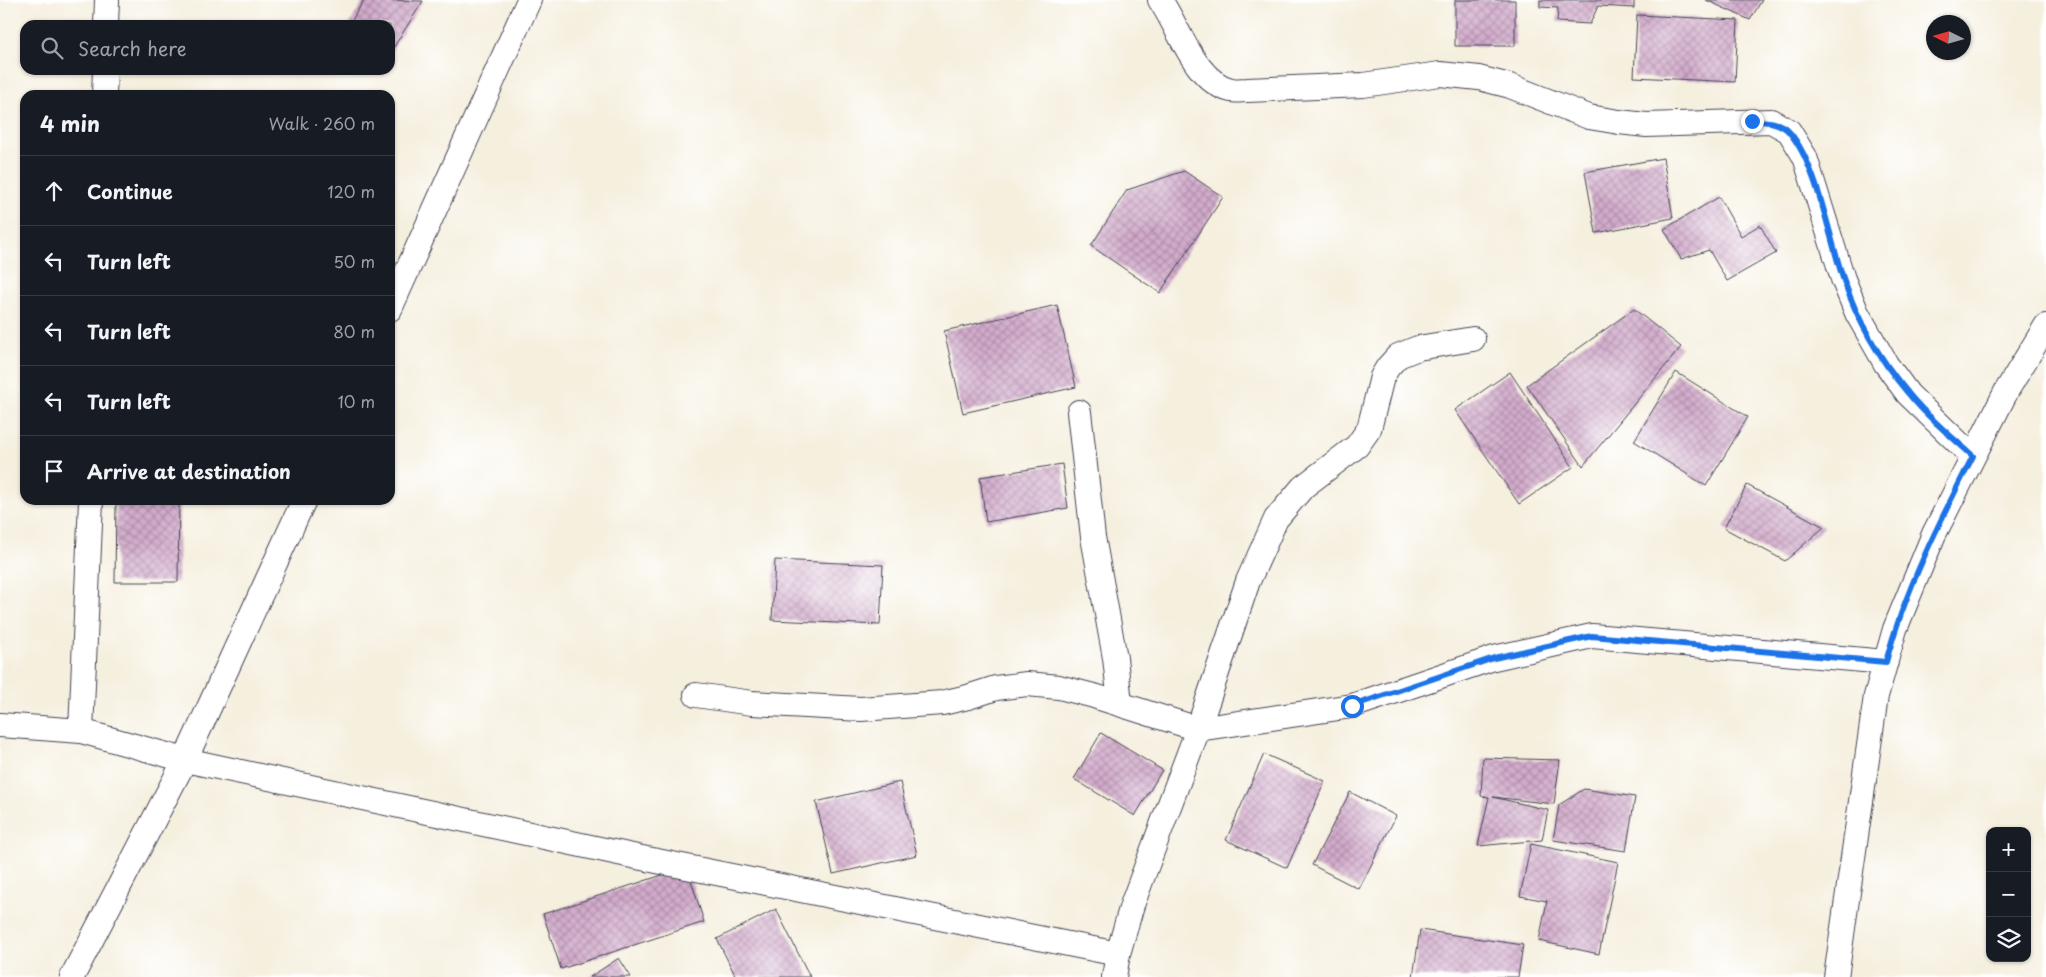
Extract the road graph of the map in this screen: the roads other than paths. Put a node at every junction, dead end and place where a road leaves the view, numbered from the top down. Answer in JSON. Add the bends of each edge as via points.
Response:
{"nodes":[{"id":1,"x":107,"y":0,"type":"edge"},
{"id":2,"x":529,"y":0,"type":"edge"},
{"id":3,"x":1160,"y":0,"type":"edge"},
{"id":4,"x":106,"y":20,"type":"edge"},
{"id":5,"x":105,"y":75,"type":"edge"},
{"id":6,"x":104,"y":90,"type":"edge"},
{"id":7,"x":395,"y":298,"type":"edge"},
{"id":8,"x":2046,"y":326,"type":"edge"},
{"id":9,"x":1473,"y":339,"type":"dead end"},
{"id":10,"x":1079,"y":412,"type":"dead end"},
{"id":11,"x":1973,"y":456,"type":"junction"},
{"id":12,"x":91,"y":505,"type":"edge"},
{"id":13,"x":302,"y":505,"type":"edge"},
{"id":14,"x":1886,"y":662,"type":"junction"},
{"id":15,"x":696,"y":695,"type":"dead end"},
{"id":16,"x":1120,"y":704,"type":"junction"},
{"id":17,"x":0,"y":724,"type":"edge"},
{"id":18,"x":1198,"y":729,"type":"junction"},
{"id":19,"x":81,"y":731,"type":"junction"},
{"id":20,"x":185,"y":760,"type":"junction"},
{"id":21,"x":1118,"y":954,"type":"junction"},
{"id":22,"x":72,"y":977,"type":"edge"},
{"id":23,"x":1114,"y":977,"type":"edge"},
{"id":24,"x":1836,"y":977,"type":"edge"}],
"edges":[{"from":1,"to":4,"type":"street"},
{"from":2,"to":7,"type":"street"},
{"from":3,"to":11,"type":"street","via":[[1202,72],[1230,90],[1363,85],[1440,74],[1479,78],[1510,86],[1589,117],[1619,122],[1646,125],[1771,121],[1790,131],[1805,157],[1843,279],[1857,313],[1886,364],[1908,394]]},
{"from":5,"to":6,"type":"street"},
{"from":8,"to":11,"type":"street","via":[[2007,390]]},
{"from":9,"to":18,"type":"street","via":[[1418,348],[1398,356],[1382,378],[1370,429],[1357,446],[1303,487],[1276,519],[1248,581]]},
{"from":10,"to":16,"type":"street","via":[[1093,537]]},
{"from":11,"to":14,"type":"street","via":[[1934,534],[1895,628]]},
{"from":12,"to":19,"type":"street"},
{"from":13,"to":20,"type":"street"},
{"from":14,"to":18,"type":"street","via":[[1592,636],[1494,658],[1352,706]]},
{"from":14,"to":24,"type":"street","via":[[1876,696]]},
{"from":15,"to":16,"type":"street","via":[[752,703],[861,709],[942,703],[996,688],[1027,684],[1059,687]]},
{"from":16,"to":18,"type":"street"},
{"from":17,"to":19,"type":"street"},
{"from":18,"to":21,"type":"street","via":[[1132,906]]},
{"from":19,"to":20,"type":"street"},
{"from":20,"to":21,"type":"street","via":[[646,859]]},
{"from":20,"to":22,"type":"street"},
{"from":21,"to":23,"type":"street"}]}
